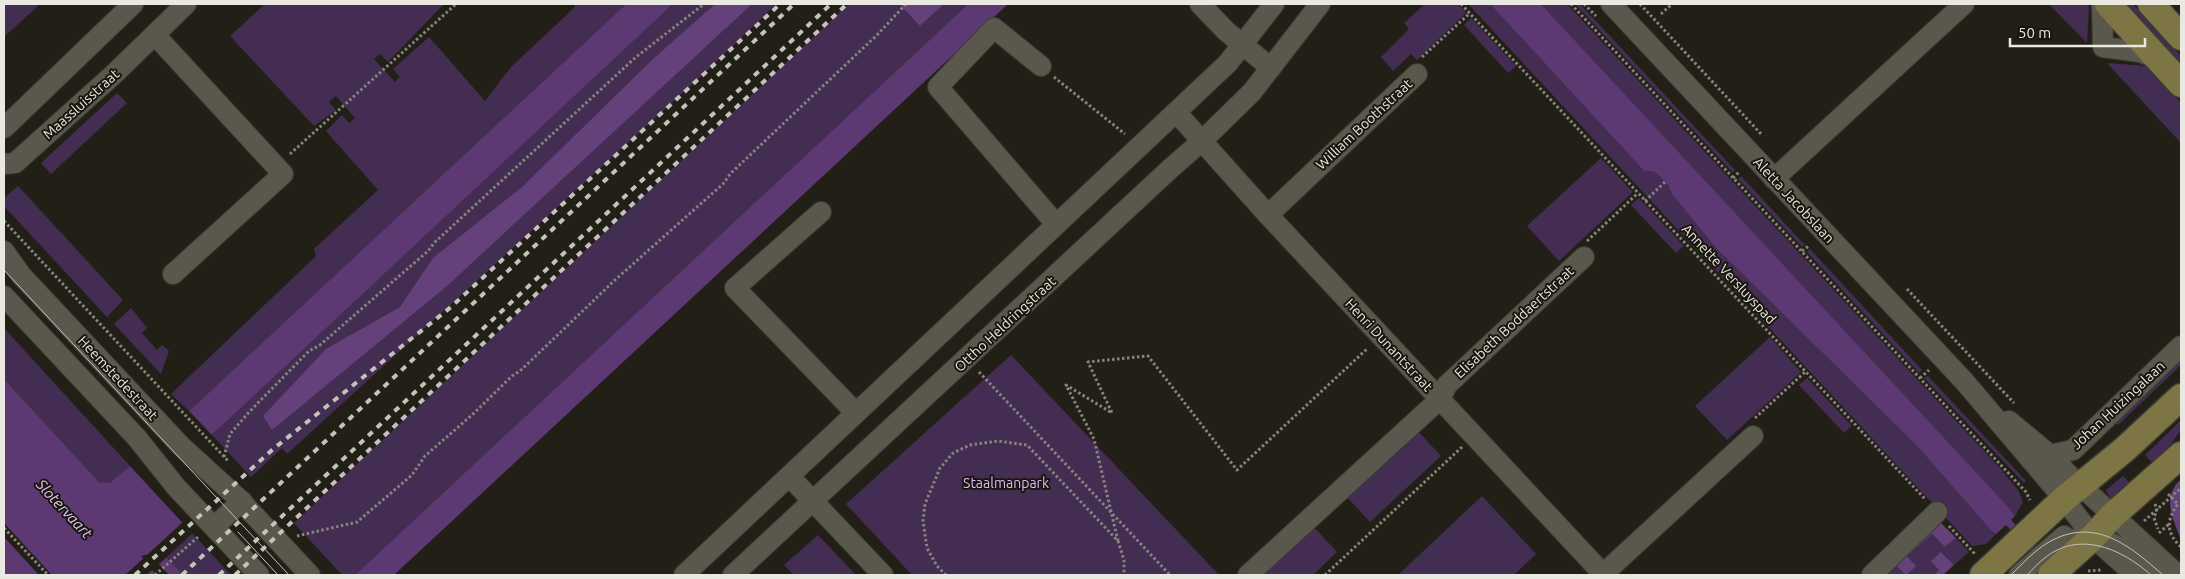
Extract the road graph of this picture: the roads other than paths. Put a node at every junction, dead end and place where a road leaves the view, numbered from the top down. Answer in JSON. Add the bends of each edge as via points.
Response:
{"nodes":[{"id":1,"x":133,"y":4,"type":"edge"},
{"id":2,"x":186,"y":4,"type":"edge"},
{"id":3,"x":1200,"y":4,"type":"edge"},
{"id":4,"x":1274,"y":4,"type":"edge"},
{"id":5,"x":1320,"y":4,"type":"edge"},
{"id":6,"x":1611,"y":4,"type":"edge"},
{"id":7,"x":1964,"y":4,"type":"edge"},
{"id":8,"x":2102,"y":4,"type":"edge"},
{"id":9,"x":2108,"y":4,"type":"edge"},
{"id":10,"x":2151,"y":4,"type":"edge"},
{"id":11,"x":155,"y":36,"type":"junction"},
{"id":12,"x":2181,"y":37,"type":"edge"},
{"id":13,"x":1243,"y":45,"type":"junction"},
{"id":14,"x":2161,"y":59,"type":"junction"},
{"id":15,"x":1041,"y":66,"type":"road end"},
{"id":16,"x":1271,"y":68,"type":"junction"},
{"id":17,"x":1417,"y":74,"type":"road end"},
{"id":18,"x":2181,"y":84,"type":"edge"},
{"id":19,"x":1176,"y":112,"type":"junction"},
{"id":20,"x":4,"y":128,"type":"edge"},
{"id":21,"x":1202,"y":142,"type":"junction"},
{"id":22,"x":4,"y":164,"type":"edge"},
{"id":23,"x":1774,"y":179,"type":"junction"},
{"id":24,"x":821,"y":212,"type":"dead end"},
{"id":25,"x":1268,"y":215,"type":"junction"},
{"id":26,"x":1056,"y":224,"type":"junction"},
{"id":27,"x":4,"y":251,"type":"edge"},
{"id":28,"x":1584,"y":257,"type":"road end"},
{"id":29,"x":173,"y":274,"type":"dead end"},
{"id":30,"x":4,"y":296,"type":"edge"},
{"id":31,"x":2181,"y":346,"type":"edge"},
{"id":32,"x":1978,"y":397,"type":"junction"},
{"id":33,"x":2181,"y":397,"type":"edge"},
{"id":34,"x":1440,"y":399,"type":"junction"},
{"id":35,"x":856,"y":413,"type":"junction"},
{"id":36,"x":1753,"y":436,"type":"road end"},
{"id":37,"x":2050,"y":455,"type":"junction"},
{"id":38,"x":2181,"y":455,"type":"edge"},
{"id":39,"x":790,"y":477,"type":"junction"},
{"id":40,"x":2073,"y":498,"type":"junction"},
{"id":41,"x":240,"y":500,"type":"junction"},
{"id":42,"x":813,"y":501,"type":"junction"},
{"id":43,"x":1937,"y":512,"type":"road end"},
{"id":44,"x":213,"y":525,"type":"junction"},
{"id":45,"x":2104,"y":525,"type":"junction"},
{"id":46,"x":2043,"y":556,"type":"edge"},
{"id":47,"x":1980,"y":566,"type":"edge"},
{"id":48,"x":259,"y":575,"type":"edge"},
{"id":49,"x":310,"y":575,"type":"edge"},
{"id":50,"x":684,"y":575,"type":"edge"},
{"id":51,"x":733,"y":575,"type":"edge"},
{"id":52,"x":882,"y":575,"type":"edge"},
{"id":53,"x":1248,"y":575,"type":"edge"},
{"id":54,"x":1603,"y":575,"type":"edge"},
{"id":55,"x":1872,"y":575,"type":"edge"},
{"id":56,"x":2019,"y":575,"type":"edge"},
{"id":57,"x":2135,"y":575,"type":"edge"},
{"id":58,"x":2157,"y":575,"type":"edge"},
{"id":59,"x":2178,"y":575,"type":"edge"}],
"edges":[{"from":1,"to":20,"type":"street"},
{"from":2,"to":11,"type":"street","name":"Maassluisstraat"},
{"from":3,"to":13,"type":"street"},
{"from":4,"to":13,"type":"street"},
{"from":5,"to":16,"type":"street","name":"Ottho Heldringstraat"},
{"from":6,"to":23,"type":"street","name":"Aletta Jacobslaan"},
{"from":7,"to":23,"type":"street"},
{"from":8,"to":14,"type":"street","via":[[2103,47],[2140,52]]},
{"from":9,"to":14,"type":"main road"},
{"from":10,"to":12,"type":"main road"},
{"from":11,"to":22,"type":"street","name":"Maassluisstraat","via":[[15,163]]},
{"from":11,"to":29,"type":"street","via":[[280,170]]},
{"from":13,"to":16,"type":"street"},
{"from":13,"to":19,"type":"street"},
{"from":14,"to":18,"type":"main road"},
{"from":15,"to":26,"type":"street","via":[[994,28],[938,88]]},
{"from":16,"to":21,"type":"street","name":"Ottho Heldringstraat"},
{"from":17,"to":25,"type":"street","name":"William Boothstraat"},
{"from":19,"to":21,"type":"street","name":"Henri Dunantstraat"},
{"from":19,"to":26,"type":"street","via":[[1133,142]]},
{"from":21,"to":25,"type":"street","name":"Henri Dunantstraat"},
{"from":21,"to":42,"type":"street","name":"Ottho Heldringstraat"},
{"from":23,"to":32,"type":"street","name":"Aletta Jacobslaan"},
{"from":24,"to":35,"type":"street","via":[[735,288]]},
{"from":25,"to":34,"type":"street","name":"Henri Dunantstraat"},
{"from":26,"to":35,"type":"street"},
{"from":27,"to":41,"type":"street","name":"Heemstedestraat","via":[[21,274],[170,434]]},
{"from":28,"to":34,"type":"street","name":"Elisabeth Boddaertstraat","via":[[1447,384]]},
{"from":30,"to":44,"type":"street","name":"Heemstedestraat","via":[[137,438],[176,487]]},
{"from":31,"to":37,"type":"street","name":"Johan Huizingalaan","via":[[2073,450]]},
{"from":32,"to":37,"type":"street","name":"Aletta Jacobslaan"},
{"from":32,"to":40,"type":"street","name":"Aletta Jacobslaan"},
{"from":33,"to":40,"type":"main road"},
{"from":34,"to":53,"type":"street","name":"Elisabeth Boddaertstraat"},
{"from":34,"to":54,"type":"street","name":"Henri Dunantstraat"},
{"from":35,"to":39,"type":"street"},
{"from":36,"to":54,"type":"street"},
{"from":37,"to":40,"type":"street","name":"Aletta Jacobslaan"},
{"from":38,"to":45,"type":"main road"},
{"from":39,"to":42,"type":"street"},
{"from":39,"to":50,"type":"street"},
{"from":40,"to":45,"type":"street","name":"Aletta Jacobslaan"},
{"from":40,"to":45,"type":"street"},
{"from":40,"to":46,"type":"main road"},
{"from":41,"to":44,"type":"street"},
{"from":41,"to":49,"type":"street","name":"Heemstedestraat"},
{"from":42,"to":51,"type":"street","name":"Ottho Heldringstraat"},
{"from":42,"to":52,"type":"street"},
{"from":43,"to":55,"type":"street"},
{"from":44,"to":48,"type":"street","name":"Heemstedestraat"},
{"from":45,"to":46,"type":"main road"},
{"from":45,"to":57,"type":"street"},
{"from":45,"to":58,"type":"street","via":[[2114,544],[2133,554]]},
{"from":45,"to":59,"type":"street"},
{"from":46,"to":47,"type":"main road"},
{"from":46,"to":56,"type":"street"}]}
